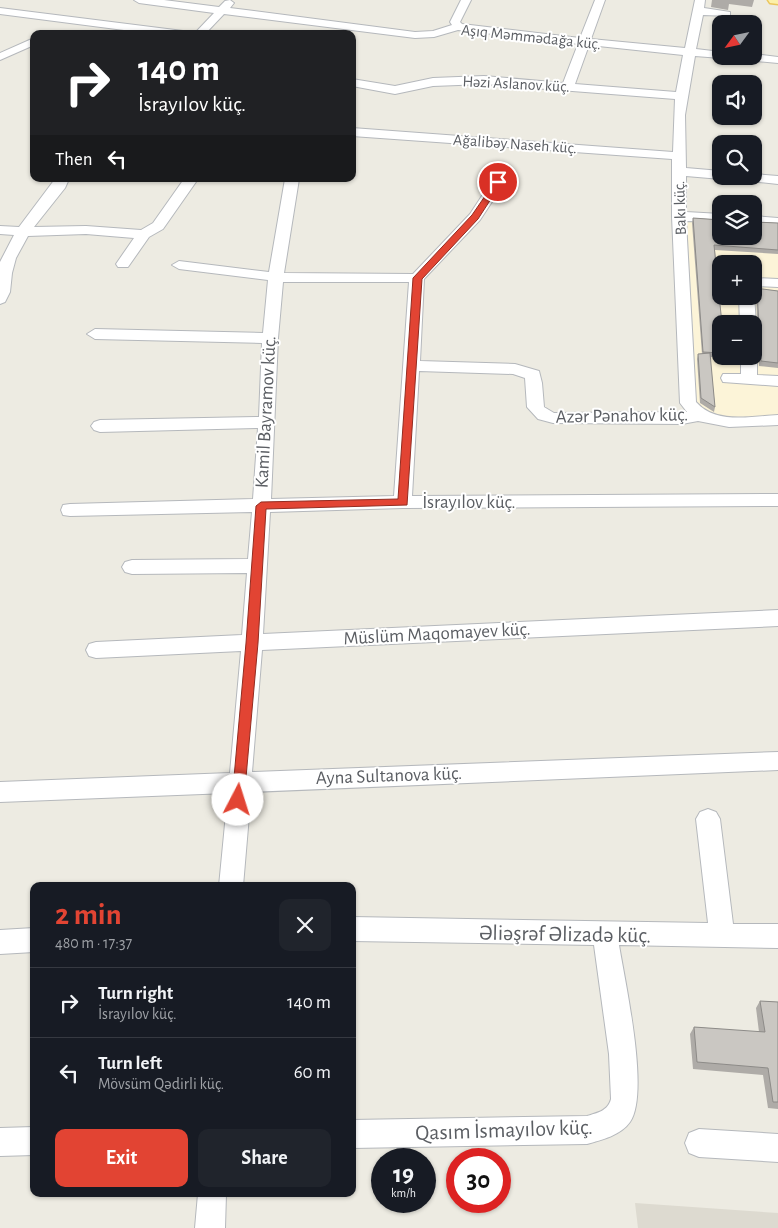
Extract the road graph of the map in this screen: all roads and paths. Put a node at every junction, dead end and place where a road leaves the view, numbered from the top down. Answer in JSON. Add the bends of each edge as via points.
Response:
{"nodes":[{"id":1,"x":139,"y":0,"type":"edge"},
{"id":2,"x":232,"y":0,"type":"edge"},
{"id":3,"x":466,"y":0,"type":"edge"},
{"id":4,"x":600,"y":0,"type":"edge"},
{"id":5,"x":699,"y":5,"type":"edge"},
{"id":6,"x":222,"y":10,"type":"junction"},
{"id":7,"x":0,"y":11,"type":"edge"},
{"id":8,"x":726,"y":14,"type":"dead end"},
{"id":9,"x":65,"y":20,"type":"junction"},
{"id":10,"x":458,"y":27,"type":"junction"},
{"id":11,"x":52,"y":29,"type":"dead end"},
{"id":12,"x":149,"y":30,"type":"edge"},
{"id":13,"x":203,"y":30,"type":"edge"},
{"id":14,"x":584,"y":42,"type":"junction"},
{"id":15,"x":30,"y":43,"type":"edge"},
{"id":16,"x":689,"y":52,"type":"junction"},
{"id":17,"x":712,"y":54,"type":"edge"},
{"id":18,"x":0,"y":57,"type":"edge"},
{"id":19,"x":762,"y":59,"type":"edge"},
{"id":20,"x":778,"y":60,"type":"edge"},
{"id":21,"x":356,"y":83,"type":"edge"},
{"id":22,"x":568,"y":86,"type":"junction"},
{"id":23,"x":681,"y":96,"type":"junction"},
{"id":24,"x":356,"y":132,"type":"edge"},
{"id":25,"x":678,"y":156,"type":"junction"},
{"id":26,"x":679,"y":171,"type":"junction"},
{"id":27,"x":712,"y":174,"type":"edge"},
{"id":28,"x":762,"y":178,"type":"edge"},
{"id":29,"x":778,"y":180,"type":"edge"},
{"id":30,"x":60,"y":182,"type":"edge"},
{"id":31,"x":189,"y":182,"type":"edge"},
{"id":32,"x":292,"y":182,"type":"edge"},
{"id":33,"x":498,"y":182,"type":"dead end"},
{"id":34,"x":680,"y":216,"type":"junction"},
{"id":35,"x":712,"y":218,"type":"edge"},
{"id":36,"x":762,"y":221,"type":"edge"},
{"id":37,"x":778,"y":222,"type":"edge"},
{"id":38,"x":0,"y":230,"type":"edge"},
{"id":39,"x":23,"y":232,"type":"junction"},
{"id":40,"x":144,"y":234,"type":"junction"},
{"id":41,"x":123,"y":264,"type":"dead end"},
{"id":42,"x":179,"y":265,"type":"dead end"},
{"id":43,"x":276,"y":277,"type":"junction"},
{"id":44,"x":418,"y":278,"type":"junction"},
{"id":45,"x":762,"y":282,"type":"edge"},
{"id":46,"x":778,"y":283,"type":"edge"},
{"id":47,"x":0,"y":299,"type":"edge"},
{"id":48,"x":95,"y":334,"type":"dead end"},
{"id":49,"x":270,"y":338,"type":"junction"},
{"id":50,"x":749,"y":365,"type":"edge"},
{"id":51,"x":412,"y":366,"type":"junction"},
{"id":52,"x":729,"y":378,"type":"dead end"},
{"id":53,"x":749,"y":379,"type":"junction"},
{"id":54,"x":778,"y":380,"type":"edge"},
{"id":55,"x":698,"y":415,"type":"junction"},
{"id":56,"x":778,"y":420,"type":"edge"},
{"id":57,"x":268,"y":422,"type":"junction"},
{"id":58,"x":100,"y":426,"type":"dead end"},
{"id":59,"x":778,"y":500,"type":"edge"},
{"id":60,"x":403,"y":502,"type":"junction"},
{"id":61,"x":261,"y":506,"type":"junction"},
{"id":62,"x":70,"y":510,"type":"dead end"},
{"id":63,"x":257,"y":566,"type":"junction"},
{"id":64,"x":132,"y":567,"type":"dead end"},
{"id":65,"x":778,"y":618,"type":"edge"},
{"id":66,"x":252,"y":643,"type":"junction"},
{"id":67,"x":96,"y":650,"type":"dead end"},
{"id":68,"x":778,"y":762,"type":"edge"},
{"id":69,"x":239,"y":782,"type":"junction"},
{"id":70,"x":0,"y":792,"type":"edge"},
{"id":71,"x":708,"y":819,"type":"dead end"},
{"id":72,"x":231,"y":882,"type":"edge"},
{"id":73,"x":356,"y":929,"type":"edge"},
{"id":74,"x":605,"y":935,"type":"junction"},
{"id":75,"x":722,"y":936,"type":"junction"},
{"id":76,"x":778,"y":936,"type":"edge"},
{"id":77,"x":30,"y":940,"type":"edge"},
{"id":78,"x":0,"y":942,"type":"edge"},
{"id":79,"x":356,"y":1134,"type":"edge"},
{"id":80,"x":30,"y":1141,"type":"edge"},
{"id":81,"x":0,"y":1142,"type":"edge"},
{"id":82,"x":700,"y":1143,"type":"dead end"},
{"id":83,"x":778,"y":1148,"type":"edge"},
{"id":84,"x":212,"y":1197,"type":"edge"},
{"id":85,"x":210,"y":1228,"type":"edge"}],
"edges":[{"from":1,"to":6,"type":"street","name":"Aşıq Məmmədağa küç."},
{"from":2,"to":6,"type":"street"},
{"from":3,"to":10,"type":"street","via":[[455,22]]},
{"from":4,"to":14,"type":"street"},
{"from":5,"to":8,"type":"street"},
{"from":5,"to":16,"type":"street","name":"Bakı küç."},
{"from":6,"to":10,"type":"street","name":"Aşıq Məmmədağa küç.","via":[[415,35]]},
{"from":6,"to":13,"type":"street"},
{"from":7,"to":9,"type":"street"},
{"from":9,"to":11,"type":"street"},
{"from":9,"to":12,"type":"street"},
{"from":10,"to":14,"type":"street","name":"Aşıq Məmmədağa küç."},
{"from":14,"to":16,"type":"street","name":"Aşıq Məmmədağa küç."},
{"from":14,"to":22,"type":"street"},
{"from":15,"to":18,"type":"street"},
{"from":16,"to":17,"type":"street","name":"Aşıq Məmmədağa küç."},
{"from":16,"to":23,"type":"street","name":"Bakı küç."},
{"from":19,"to":20,"type":"street"},
{"from":21,"to":22,"type":"street","name":"Həzi Aslanov küç.","via":[[390,90],[457,81]]},
{"from":22,"to":23,"type":"street","name":"Həzi Aslanov küç."},
{"from":23,"to":25,"type":"street","name":"Bakı küç."},
{"from":24,"to":25,"type":"street","name":"Ağalibəy Naseh küç."},
{"from":25,"to":26,"type":"street","name":"Bakı küç."},
{"from":26,"to":27,"type":"street"},
{"from":26,"to":34,"type":"street","name":"Bakı küç."},
{"from":28,"to":29,"type":"street"},
{"from":30,"to":39,"type":"street"},
{"from":31,"to":40,"type":"street","via":[[158,226]]},
{"from":32,"to":43,"type":"street","name":"Kamil Bayramov küç."},
{"from":33,"to":44,"type":"street","via":[[475,217]]},
{"from":34,"to":35,"type":"street"},
{"from":34,"to":55,"type":"street","name":"Bakı küç.","via":[[688,403]]},
{"from":36,"to":37,"type":"street"},
{"from":38,"to":39,"type":"street"},
{"from":39,"to":40,"type":"street","via":[[86,230]]},
{"from":39,"to":47,"type":"street","via":[[4,270],[5,288]]},
{"from":40,"to":41,"type":"street"},
{"from":42,"to":43,"type":"street"},
{"from":43,"to":44,"type":"street"},
{"from":43,"to":49,"type":"street","name":"Kamil Bayramov küç."},
{"from":44,"to":51,"type":"street"},
{"from":45,"to":46,"type":"street"},
{"from":48,"to":49,"type":"street"},
{"from":49,"to":57,"type":"street","name":"Kamil Bayramov küç."},
{"from":50,"to":53,"type":"street"},
{"from":51,"to":55,"type":"street","name":"Azər Pənahov küç.","via":[[527,371],[533,375],[536,410],[553,418],[682,419]]},
{"from":51,"to":60,"type":"street"},
{"from":52,"to":53,"type":"street"},
{"from":53,"to":54,"type":"street"},
{"from":55,"to":56,"type":"street","name":"Azər Pənahov küç.","via":[[719,421]]},
{"from":57,"to":58,"type":"street"},
{"from":57,"to":61,"type":"street","name":"Kamil Bayramov küç."},
{"from":59,"to":60,"type":"street","name":"İsrayılov küç."},
{"from":60,"to":61,"type":"street","name":"İsrayılov küç."},
{"from":61,"to":62,"type":"street","name":"İsrayılov küç."},
{"from":61,"to":63,"type":"street","name":"Kamil Bayramov küç."},
{"from":63,"to":64,"type":"street"},
{"from":63,"to":66,"type":"street","name":"Kamil Bayramov küç."},
{"from":65,"to":66,"type":"street","name":"Müslüm Maqomayev küç."},
{"from":66,"to":67,"type":"street","name":"Müslüm Maqomayev küç."},
{"from":66,"to":69,"type":"street","name":"Kamil Bayramov küç."},
{"from":68,"to":69,"type":"street","name":"Ayna Sultanova küç."},
{"from":69,"to":70,"type":"street","name":"Ayna Sultanova küç."},
{"from":69,"to":72,"type":"street","name":"Kamil Bayramov küç."},
{"from":71,"to":75,"type":"street"},
{"from":73,"to":74,"type":"street","name":"Əliəşrəf Əlizadə küç."},
{"from":74,"to":75,"type":"street","name":"Əliəşrəf Əlizadə küç."},
{"from":74,"to":79,"type":"street","name":"Qasım İsmayılov küç.","via":[[624,1076],[624,1108],[610,1124],[587,1130]]},
{"from":75,"to":76,"type":"street","name":"Əliəşrəf Əlizadə küç."},
{"from":77,"to":78,"type":"street"},
{"from":80,"to":81,"type":"street"},
{"from":82,"to":83,"type":"street"},
{"from":84,"to":85,"type":"street"}]}
